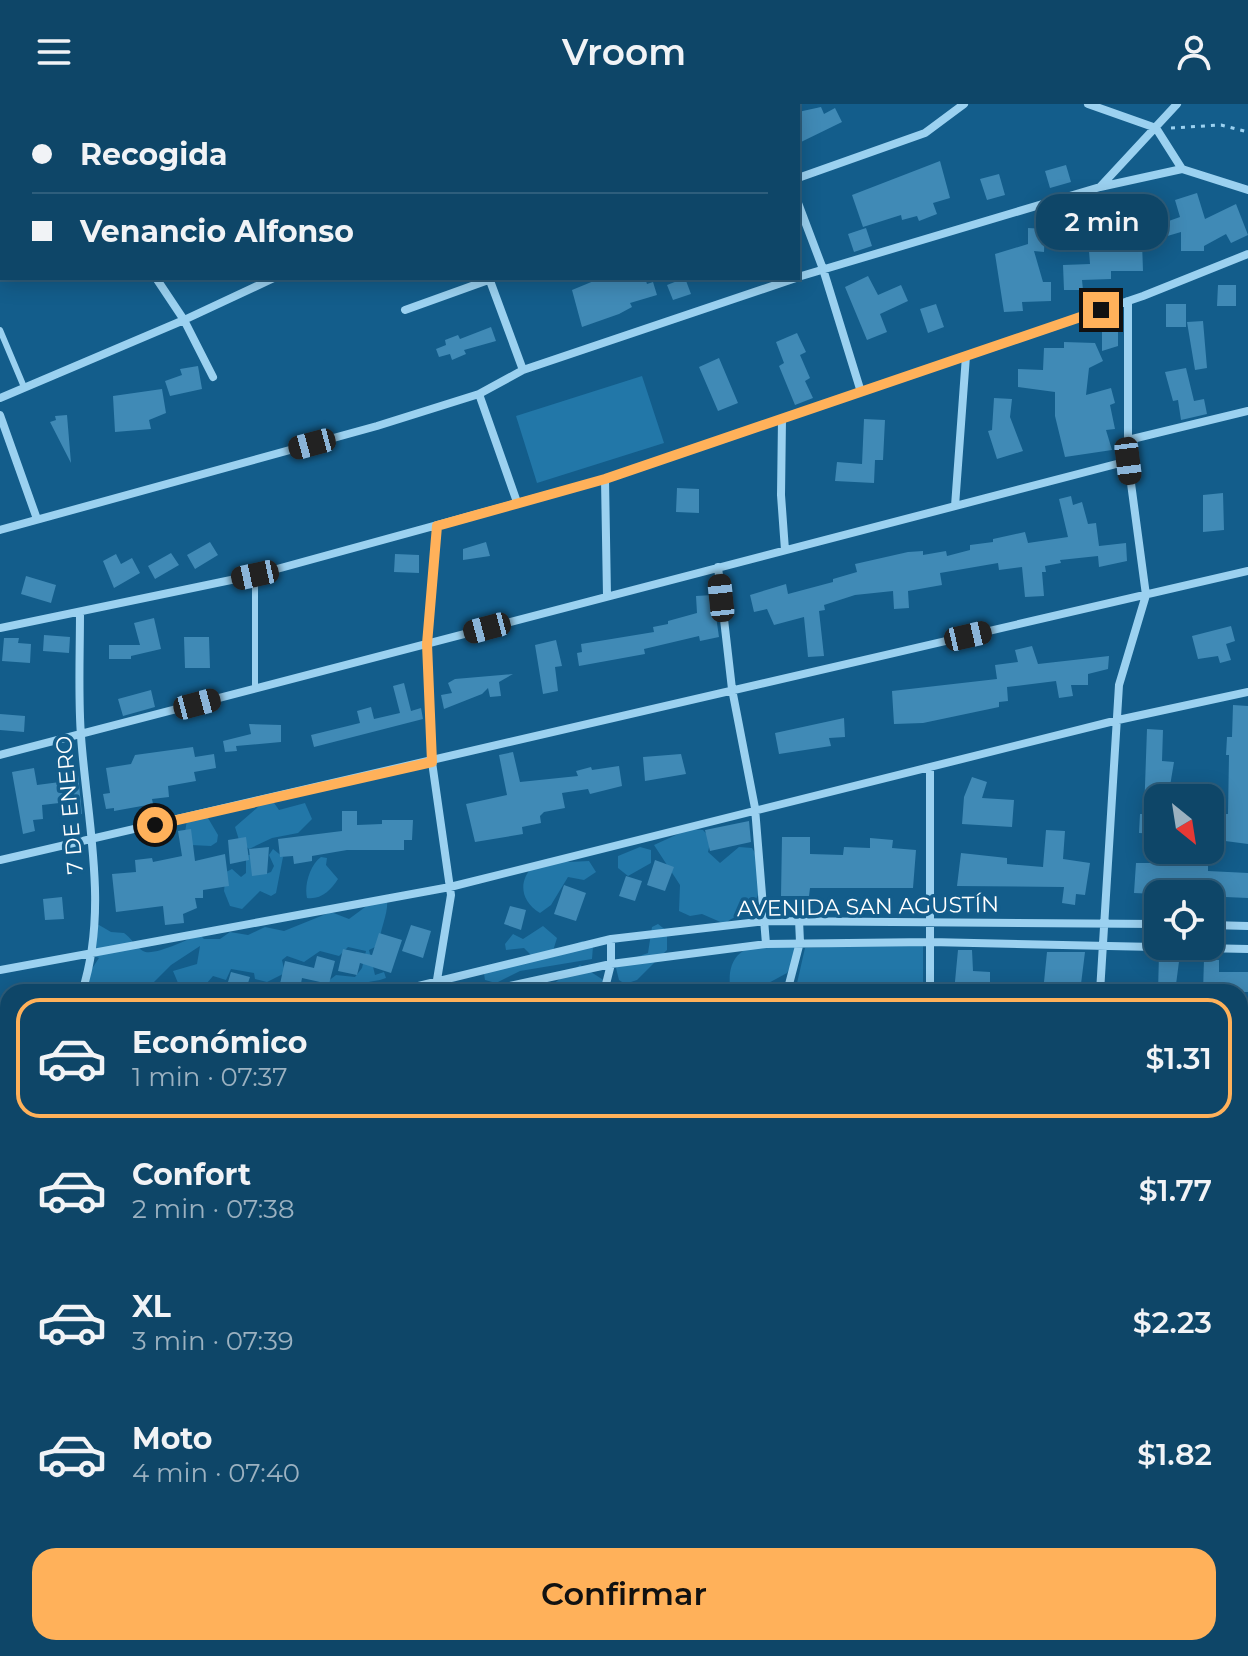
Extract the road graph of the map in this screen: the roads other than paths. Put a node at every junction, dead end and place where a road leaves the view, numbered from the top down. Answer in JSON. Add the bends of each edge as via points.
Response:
{"nodes":[{"id":1,"x":964,"y":104,"type":"edge"},
{"id":2,"x":1088,"y":104,"type":"edge"},
{"id":3,"x":1177,"y":104,"type":"edge"},
{"id":4,"x":1156,"y":128,"type":"junction"},
{"id":5,"x":1182,"y":169,"type":"junction"},
{"id":6,"x":800,"y":177,"type":"edge"},
{"id":7,"x":1100,"y":187,"type":"junction"},
{"id":8,"x":1248,"y":190,"type":"edge"},
{"id":9,"x":800,"y":208,"type":"edge"},
{"id":10,"x":1248,"y":254,"type":"edge"},
{"id":11,"x":823,"y":269,"type":"junction"},
{"id":12,"x":800,"y":277,"type":"edge"},
{"id":13,"x":157,"y":280,"type":"edge"},
{"id":14,"x":270,"y":280,"type":"edge"},
{"id":15,"x":488,"y":280,"type":"edge"},
{"id":16,"x":491,"y":280,"type":"edge"},
{"id":17,"x":791,"y":280,"type":"edge"},
{"id":18,"x":1128,"y":301,"type":"junction"},
{"id":19,"x":405,"y":310,"type":"dead end"},
{"id":20,"x":184,"y":320,"type":"junction"},
{"id":21,"x":0,"y":330,"type":"edge"},
{"id":22,"x":966,"y":356,"type":"junction"},
{"id":23,"x":523,"y":370,"type":"junction"},
{"id":24,"x":213,"y":377,"type":"dead end"},
{"id":25,"x":24,"y":387,"type":"junction"},
{"id":26,"x":861,"y":392,"type":"junction"},
{"id":27,"x":479,"y":394,"type":"junction"},
{"id":28,"x":0,"y":398,"type":"edge"},
{"id":29,"x":1248,"y":411,"type":"edge"},
{"id":30,"x":0,"y":415,"type":"edge"},
{"id":31,"x":782,"y":419,"type":"junction"},
{"id":32,"x":1128,"y":440,"type":"junction"},
{"id":33,"x":1128,"y":461,"type":"junction"},
{"id":34,"x":605,"y":479,"type":"junction"},
{"id":35,"x":517,"y":502,"type":"junction"},
{"id":36,"x":955,"y":506,"type":"junction"},
{"id":37,"x":37,"y":519,"type":"junction"},
{"id":38,"x":437,"y":526,"type":"junction"},
{"id":39,"x":0,"y":530,"type":"edge"},
{"id":40,"x":785,"y":550,"type":"junction"},
{"id":41,"x":718,"y":567,"type":"junction"},
{"id":42,"x":1248,"y":571,"type":"edge"},
{"id":43,"x":255,"y":575,"type":"junction"},
{"id":44,"x":1146,"y":595,"type":"junction"},
{"id":45,"x":607,"y":596,"type":"junction"},
{"id":46,"x":80,"y":613,"type":"junction"},
{"id":47,"x":0,"y":628,"type":"edge"},
{"id":48,"x":427,"y":644,"type":"junction"},
{"id":49,"x":255,"y":688,"type":"junction"},
{"id":50,"x":732,"y":689,"type":"junction"},
{"id":51,"x":1248,"y":692,"type":"edge"},
{"id":52,"x":1118,"y":720,"type":"junction"},
{"id":53,"x":81,"y":736,"type":"junction"},
{"id":54,"x":0,"y":755,"type":"edge"},
{"id":55,"x":432,"y":762,"type":"junction"},
{"id":56,"x":930,"y":768,"type":"junction"},
{"id":57,"x":755,"y":808,"type":"junction"},
{"id":58,"x":93,"y":839,"type":"junction"},
{"id":59,"x":0,"y":860,"type":"edge"},
{"id":60,"x":450,"y":887,"type":"junction"},
{"id":61,"x":799,"y":920,"type":"junction"},
{"id":62,"x":931,"y":920,"type":"junction"},
{"id":63,"x":767,"y":921,"type":"junction"},
{"id":64,"x":1105,"y":924,"type":"junction"},
{"id":65,"x":1144,"y":924,"type":"edge"},
{"id":66,"x":1224,"y":925,"type":"edge"},
{"id":67,"x":1248,"y":926,"type":"edge"},
{"id":68,"x":611,"y":939,"type":"junction"},
{"id":69,"x":800,"y":942,"type":"junction"},
{"id":70,"x":930,"y":942,"type":"junction"},
{"id":71,"x":766,"y":944,"type":"junction"},
{"id":72,"x":1102,"y":945,"type":"junction"},
{"id":73,"x":1248,"y":949,"type":"edge"},
{"id":74,"x":94,"y":956,"type":"junction"},
{"id":75,"x":611,"y":964,"type":"junction"},
{"id":76,"x":0,"y":970,"type":"edge"},
{"id":77,"x":437,"y":982,"type":"junction"},
{"id":78,"x":85,"y":984,"type":"edge"},
{"id":79,"x":428,"y":984,"type":"edge"},
{"id":80,"x":519,"y":984,"type":"edge"},
{"id":81,"x":606,"y":984,"type":"edge"},
{"id":82,"x":789,"y":984,"type":"edge"},
{"id":83,"x":930,"y":984,"type":"edge"},
{"id":84,"x":1100,"y":984,"type":"edge"}],
"edges":[{"from":1,"to":6,"type":"street","via":[[925,133]]},
{"from":2,"to":4,"type":"street"},
{"from":3,"to":4,"type":"street"},
{"from":4,"to":5,"type":"street"},
{"from":4,"to":7,"type":"street"},
{"from":5,"to":7,"type":"street"},
{"from":5,"to":8,"type":"street"},
{"from":7,"to":11,"type":"street"},
{"from":9,"to":11,"type":"street"},
{"from":10,"to":18,"type":"street"},
{"from":11,"to":12,"type":"street"},
{"from":11,"to":26,"type":"street"},
{"from":13,"to":20,"type":"street"},
{"from":14,"to":20,"type":"street"},
{"from":15,"to":19,"type":"street"},
{"from":16,"to":23,"type":"street"},
{"from":17,"to":23,"type":"street"},
{"from":18,"to":22,"type":"street"},
{"from":18,"to":32,"type":"street"},
{"from":20,"to":24,"type":"street"},
{"from":20,"to":25,"type":"street"},
{"from":21,"to":25,"type":"lane"},
{"from":22,"to":26,"type":"street"},
{"from":22,"to":36,"type":"street"},
{"from":23,"to":27,"type":"street"},
{"from":25,"to":28,"type":"street"},
{"from":26,"to":31,"type":"street"},
{"from":27,"to":35,"type":"street"},
{"from":27,"to":37,"type":"street"},
{"from":29,"to":32,"type":"street"},
{"from":30,"to":37,"type":"street"},
{"from":31,"to":34,"type":"street"},
{"from":31,"to":40,"type":"street"},
{"from":32,"to":33,"type":"street"},
{"from":33,"to":36,"type":"street"},
{"from":33,"to":44,"type":"street"},
{"from":34,"to":35,"type":"street"},
{"from":34,"to":45,"type":"street"},
{"from":35,"to":38,"type":"street"},
{"from":36,"to":40,"type":"street"},
{"from":37,"to":39,"type":"street"},
{"from":38,"to":43,"type":"street"},
{"from":38,"to":48,"type":"street"},
{"from":40,"to":41,"type":"street"},
{"from":41,"to":45,"type":"street"},
{"from":41,"to":50,"type":"street"},
{"from":42,"to":44,"type":"street"},
{"from":43,"to":46,"type":"street"},
{"from":43,"to":49,"type":"lane"},
{"from":44,"to":50,"type":"street"},
{"from":44,"to":52,"type":"street","via":[[1119,685]]},
{"from":45,"to":48,"type":"street"},
{"from":46,"to":47,"type":"street"},
{"from":46,"to":53,"type":"street","name":"7 DE ENERO"},
{"from":48,"to":49,"type":"street"},
{"from":48,"to":55,"type":"street"},
{"from":49,"to":53,"type":"street"},
{"from":50,"to":55,"type":"street"},
{"from":50,"to":57,"type":"street"},
{"from":51,"to":52,"type":"street"},
{"from":52,"to":56,"type":"street"},
{"from":52,"to":64,"type":"street"},
{"from":53,"to":54,"type":"street"},
{"from":53,"to":58,"type":"street","name":"7 DE ENERO"},
{"from":55,"to":58,"type":"street"},
{"from":55,"to":60,"type":"street"},
{"from":56,"to":57,"type":"street"},
{"from":56,"to":62,"type":"street"},
{"from":57,"to":60,"type":"street"},
{"from":57,"to":63,"type":"street"},
{"from":58,"to":59,"type":"street"},
{"from":58,"to":74,"type":"street","name":"7 DE ENERO"},
{"from":60,"to":74,"type":"street"},
{"from":60,"to":77,"type":"street"},
{"from":61,"to":62,"type":"street","name":"AVENIDA SAN AGUSTÍN"},
{"from":61,"to":63,"type":"street","name":"AVENIDA SAN AGUSTÍN"},
{"from":61,"to":69,"type":"street"},
{"from":62,"to":64,"type":"street","name":"AVENIDA SAN AGUSTÍN"},
{"from":62,"to":70,"type":"street"},
{"from":63,"to":68,"type":"street","name":"AVENIDA SAN AGUSTÍN"},
{"from":63,"to":71,"type":"street"},
{"from":64,"to":65,"type":"street","name":"AVENIDA SAN AGUSTÍN"},
{"from":64,"to":72,"type":"street"},
{"from":66,"to":67,"type":"street"},
{"from":68,"to":75,"type":"street"},
{"from":68,"to":77,"type":"street","name":"AVENIDA SAN AGUSTÍN"},
{"from":69,"to":70,"type":"street","name":"AVENIDA SAN AGUSTÍN"},
{"from":69,"to":71,"type":"street","name":"AVENIDA SAN AGUSTÍN"},
{"from":69,"to":82,"type":"street"},
{"from":70,"to":72,"type":"street","name":"AVENIDA SAN AGUSTÍN"},
{"from":70,"to":83,"type":"street"},
{"from":71,"to":75,"type":"street","name":"AVENIDA SAN AGUSTÍN"},
{"from":72,"to":73,"type":"street","name":"AVENIDA SAN AGUSTÍN"},
{"from":72,"to":84,"type":"street"},
{"from":74,"to":76,"type":"street"},
{"from":74,"to":78,"type":"street","name":"7 DE ENERO"},
{"from":75,"to":80,"type":"street","name":"AVENIDA SAN AGUSTÍN"},
{"from":75,"to":81,"type":"street"},
{"from":77,"to":79,"type":"street","name":"AVENIDA SAN AGUSTÍN"}]}
